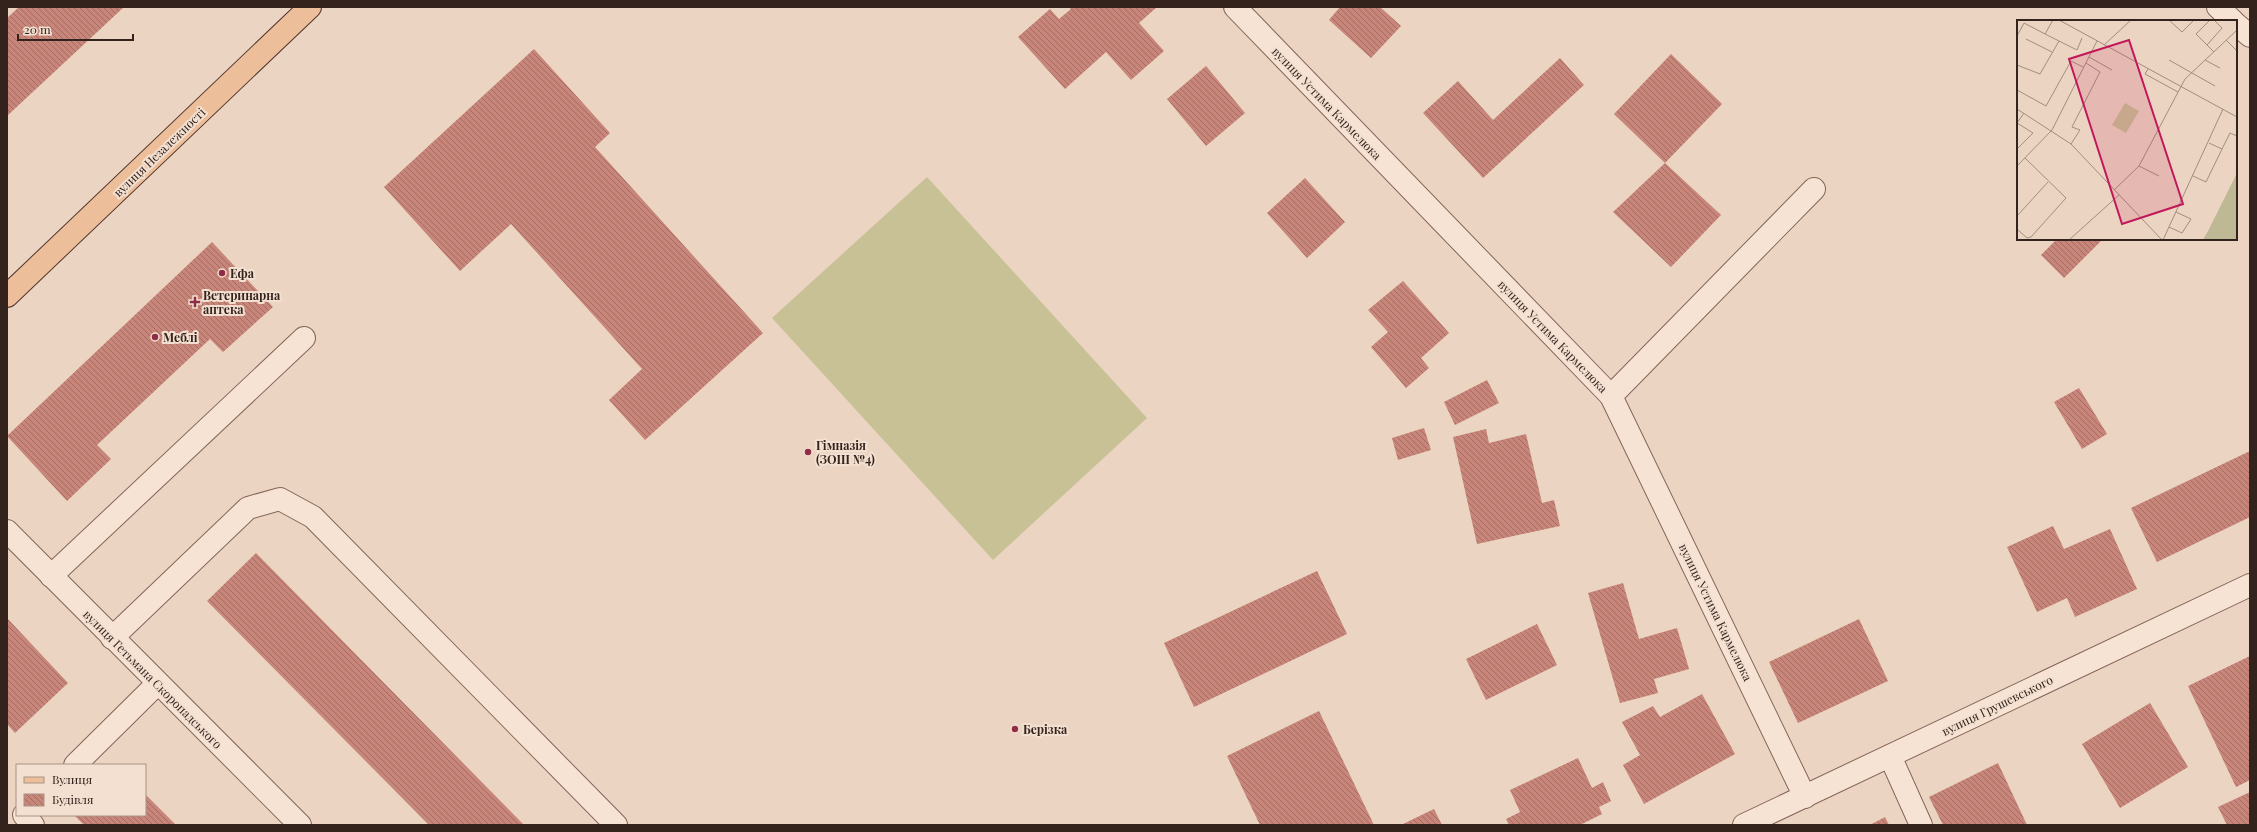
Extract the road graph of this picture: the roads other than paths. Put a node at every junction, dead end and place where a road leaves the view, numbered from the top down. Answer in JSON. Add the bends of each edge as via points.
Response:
{"nodes":[{"id":1,"x":310,"y":7,"type":"edge"},
{"id":2,"x":1235,"y":7,"type":"edge"},
{"id":3,"x":2218,"y":7,"type":"edge"},
{"id":4,"x":2232,"y":20,"type":"edge"},
{"id":5,"x":2237,"y":25,"type":"edge"},
{"id":6,"x":2250,"y":36,"type":"edge"},
{"id":7,"x":1814,"y":190,"type":"dead end"},
{"id":8,"x":7,"y":296,"type":"edge"},
{"id":9,"x":304,"y":338,"type":"dead end"},
{"id":10,"x":1611,"y":396,"type":"junction"},
{"id":11,"x":7,"y":531,"type":"edge"},
{"id":12,"x":51,"y":576,"type":"junction"},
{"id":13,"x":2250,"y":585,"type":"edge"},
{"id":14,"x":112,"y":638,"type":"junction"},
{"id":15,"x":157,"y":684,"type":"junction"},
{"id":16,"x":1890,"y":756,"type":"junction"},
{"id":17,"x":76,"y":764,"type":"edge"},
{"id":18,"x":1805,"y":797,"type":"junction"},
{"id":19,"x":25,"y":816,"type":"edge"},
{"id":20,"x":33,"y":825,"type":"edge"},
{"id":21,"x":300,"y":825,"type":"edge"},
{"id":22,"x":616,"y":825,"type":"edge"},
{"id":23,"x":1744,"y":825,"type":"edge"},
{"id":24,"x":1921,"y":825,"type":"edge"}],
"edges":[{"from":1,"to":8,"type":"main road","name":"вулиця Незалежності"},
{"from":2,"to":10,"type":"street","name":"вулиця Устима Кармелюка"},
{"from":3,"to":4,"type":"street"},
{"from":5,"to":6,"type":"street"},
{"from":7,"to":10,"type":"street"},
{"from":9,"to":12,"type":"street"},
{"from":10,"to":18,"type":"street","name":"вулиця Устима Кармелюка"},
{"from":11,"to":12,"type":"street","name":"вулиця Гетьмана Скоропадського"},
{"from":12,"to":14,"type":"street","name":"вулиця Гетьмана Скоропадського"},
{"from":13,"to":16,"type":"street","name":"вулиця Грушевського"},
{"from":14,"to":15,"type":"street","name":"вулиця Гетьмана Скоропадського"},
{"from":14,"to":22,"type":"street","via":[[248,508],[280,499],[312,517]]},
{"from":15,"to":17,"type":"street"},
{"from":15,"to":21,"type":"street","name":"вулиця Гетьмана Скоропадського"},
{"from":16,"to":18,"type":"street","name":"вулиця Грушевського"},
{"from":16,"to":24,"type":"street"},
{"from":18,"to":23,"type":"street","name":"вулиця Грушевського"},
{"from":19,"to":20,"type":"street"}]}
